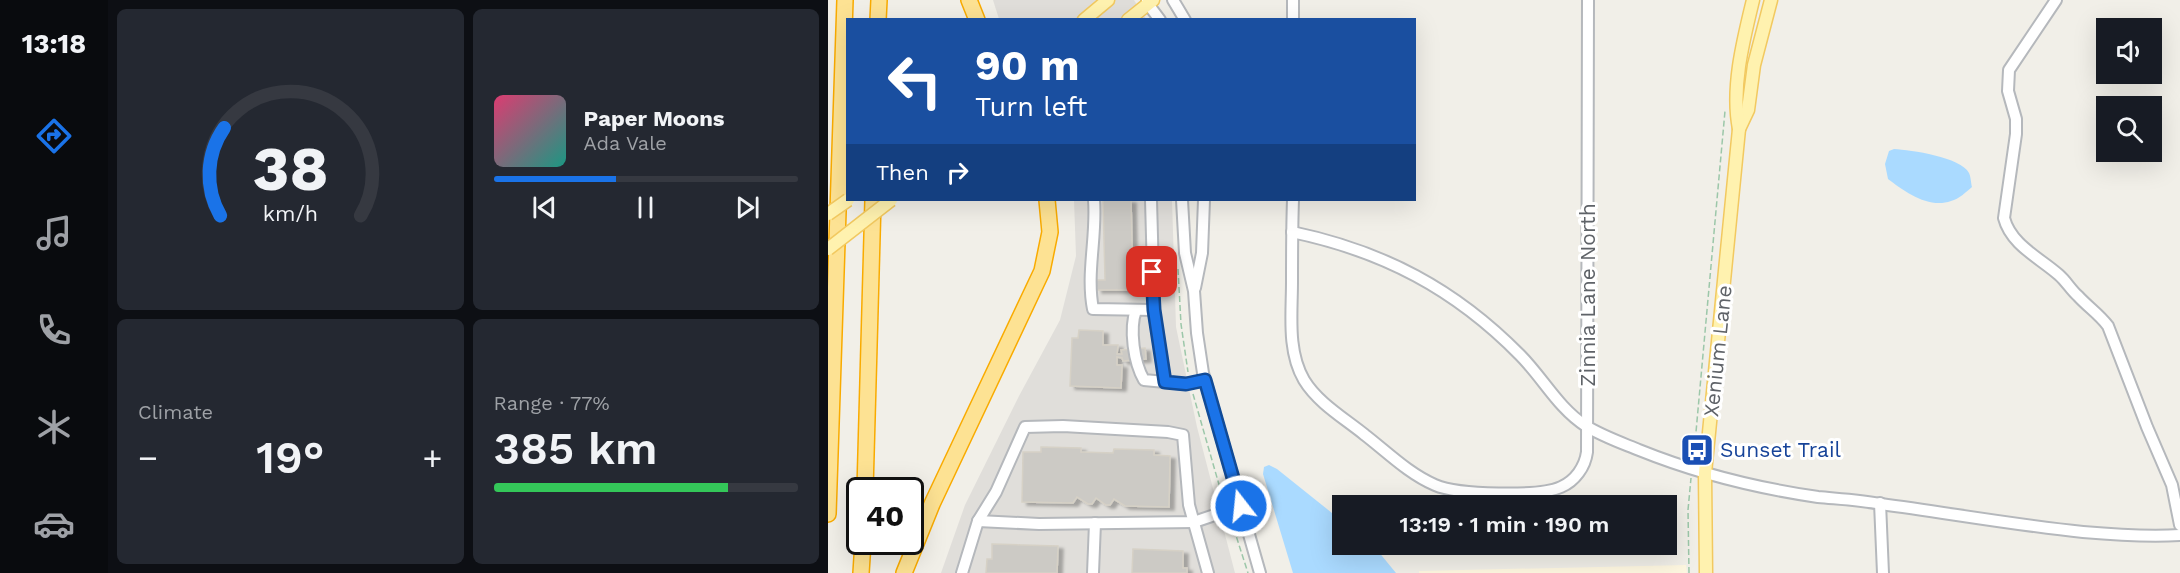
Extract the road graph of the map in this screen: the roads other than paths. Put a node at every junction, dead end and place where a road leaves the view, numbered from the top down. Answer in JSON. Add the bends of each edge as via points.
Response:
{"nodes":[{"id":1,"x":845,"y":0,"type":"edge"},
{"id":2,"x":879,"y":0,"type":"edge"},
{"id":3,"x":969,"y":0,"type":"edge"},
{"id":4,"x":1108,"y":0,"type":"edge"},
{"id":5,"x":1173,"y":0,"type":"edge"},
{"id":6,"x":1293,"y":0,"type":"edge"},
{"id":7,"x":1588,"y":0,"type":"edge"},
{"id":8,"x":1753,"y":0,"type":"edge"},
{"id":9,"x":1771,"y":0,"type":"edge"},
{"id":10,"x":2056,"y":0,"type":"edge"},
{"id":11,"x":1149,"y":1,"type":"edge"},
{"id":12,"x":878,"y":18,"type":"edge"},
{"id":13,"x":976,"y":18,"type":"edge"},
{"id":14,"x":1086,"y":18,"type":"edge"},
{"id":15,"x":1130,"y":18,"type":"edge"},
{"id":16,"x":1159,"y":18,"type":"edge"},
{"id":17,"x":1184,"y":18,"type":"edge"},
{"id":18,"x":1293,"y":18,"type":"edge"},
{"id":19,"x":1740,"y":129,"type":"junction"},
{"id":20,"x":847,"y":201,"type":"edge"},
{"id":21,"x":873,"y":201,"type":"edge"},
{"id":22,"x":890,"y":201,"type":"edge"},
{"id":23,"x":1047,"y":201,"type":"edge"},
{"id":24,"x":1094,"y":201,"type":"edge"},
{"id":25,"x":1151,"y":201,"type":"edge"},
{"id":26,"x":1182,"y":201,"type":"edge"},
{"id":27,"x":1204,"y":201,"type":"edge"},
{"id":28,"x":1293,"y":201,"type":"edge"},
{"id":29,"x":828,"y":214,"type":"edge"},
{"id":30,"x":1292,"y":232,"type":"junction"},
{"id":31,"x":828,"y":249,"type":"edge"},
{"id":32,"x":1194,"y":291,"type":"junction"},
{"id":33,"x":1136,"y":310,"type":"junction"},
{"id":34,"x":1154,"y":310,"type":"junction"},
{"id":35,"x":1205,"y":380,"type":"junction"},
{"id":36,"x":1165,"y":382,"type":"junction"},
{"id":37,"x":1587,"y":427,"type":"junction"},
{"id":38,"x":1705,"y":473,"type":"junction"},
{"id":39,"x":865,"y":477,"type":"edge"},
{"id":40,"x":1880,"y":504,"type":"junction"},
{"id":41,"x":1241,"y":506,"type":"junction"},
{"id":42,"x":828,"y":514,"type":"edge"},
{"id":43,"x":978,"y":521,"type":"junction"},
{"id":44,"x":1194,"y":522,"type":"junction"},
{"id":45,"x":1095,"y":523,"type":"junction"},
{"id":46,"x":2180,"y":525,"type":"edge"},
{"id":47,"x":2180,"y":535,"type":"edge"},
{"id":48,"x":862,"y":555,"type":"edge"},
{"id":49,"x":861,"y":573,"type":"edge"},
{"id":50,"x":904,"y":573,"type":"edge"},
{"id":51,"x":962,"y":573,"type":"edge"},
{"id":52,"x":1093,"y":573,"type":"edge"},
{"id":53,"x":1208,"y":573,"type":"edge"},
{"id":54,"x":1260,"y":573,"type":"edge"},
{"id":55,"x":1706,"y":573,"type":"edge"},
{"id":56,"x":1883,"y":573,"type":"edge"}],
"edges":[{"from":1,"to":42,"type":"highway"},
{"from":2,"to":12,"type":"highway"},
{"from":3,"to":13,"type":"highway"},
{"from":4,"to":14,"type":"main road"},
{"from":5,"to":17,"type":"street"},
{"from":6,"to":18,"type":"street"},
{"from":7,"to":37,"type":"street","name":"Zinnia Lane North"},
{"from":8,"to":19,"type":"main road","name":"Xenium Lane","via":[[1742,48],[1736,110]]},
{"from":9,"to":19,"type":"main road","name":"Xenium Lane","via":[[1754,65],[1748,110]]},
{"from":10,"to":46,"type":"street","via":[[2009,70],[2008,91],[2016,135],[2004,218],[2013,237],[2061,276],[2108,326],[2172,484]]},
{"from":11,"to":15,"type":"main road"},
{"from":11,"to":16,"type":"street"},
{"from":19,"to":38,"type":"main road","name":"Xenium Lane"},
{"from":20,"to":29,"type":"main road","bridge":true},
{"from":21,"to":39,"type":"highway"},
{"from":22,"to":31,"type":"main road","bridge":true},
{"from":23,"to":50,"type":"highway","via":[[1050,232],[1042,271],[932,504]]},
{"from":24,"to":33,"type":"street","via":[[1096,226],[1090,279],[1093,309]]},
{"from":25,"to":34,"type":"street"},
{"from":26,"to":32,"type":"street","via":[[1185,253]]},
{"from":27,"to":32,"type":"street","via":[[1202,253]]},
{"from":28,"to":30,"type":"street","name":"Zinnia Lane North"},
{"from":30,"to":37,"type":"street","via":[[1364,251],[1448,294],[1503,339]]},
{"from":30,"to":37,"type":"street","name":"Zinnia Lane North","via":[[1292,341],[1304,380],[1327,404],[1416,474],[1444,489],[1546,491],[1566,484],[1579,472],[1587,452]]},
{"from":32,"to":35,"type":"street"},
{"from":33,"to":34,"type":"street"},
{"from":33,"to":36,"type":"street","via":[[1132,332],[1138,370],[1144,380]]},
{"from":34,"to":36,"type":"street"},
{"from":35,"to":36,"type":"street","via":[[1186,384]]},
{"from":35,"to":41,"type":"street"},
{"from":37,"to":38,"type":"street","via":[[1673,464]]},
{"from":38,"to":40,"type":"street","via":[[1751,485]]},
{"from":38,"to":55,"type":"main road","name":"Xenium Lane"},
{"from":40,"to":47,"type":"street","via":[[2035,527],[2145,537]]},
{"from":40,"to":56,"type":"street"},
{"from":41,"to":44,"type":"street"},
{"from":41,"to":54,"type":"street"},
{"from":43,"to":44,"type":"street","via":[[996,492],[1025,427],[1063,426],[1182,435]]},
{"from":43,"to":45,"type":"street"},
{"from":43,"to":51,"type":"street"},
{"from":44,"to":45,"type":"street"},
{"from":44,"to":53,"type":"street"},
{"from":45,"to":52,"type":"street"},
{"from":48,"to":49,"type":"highway"}]}
